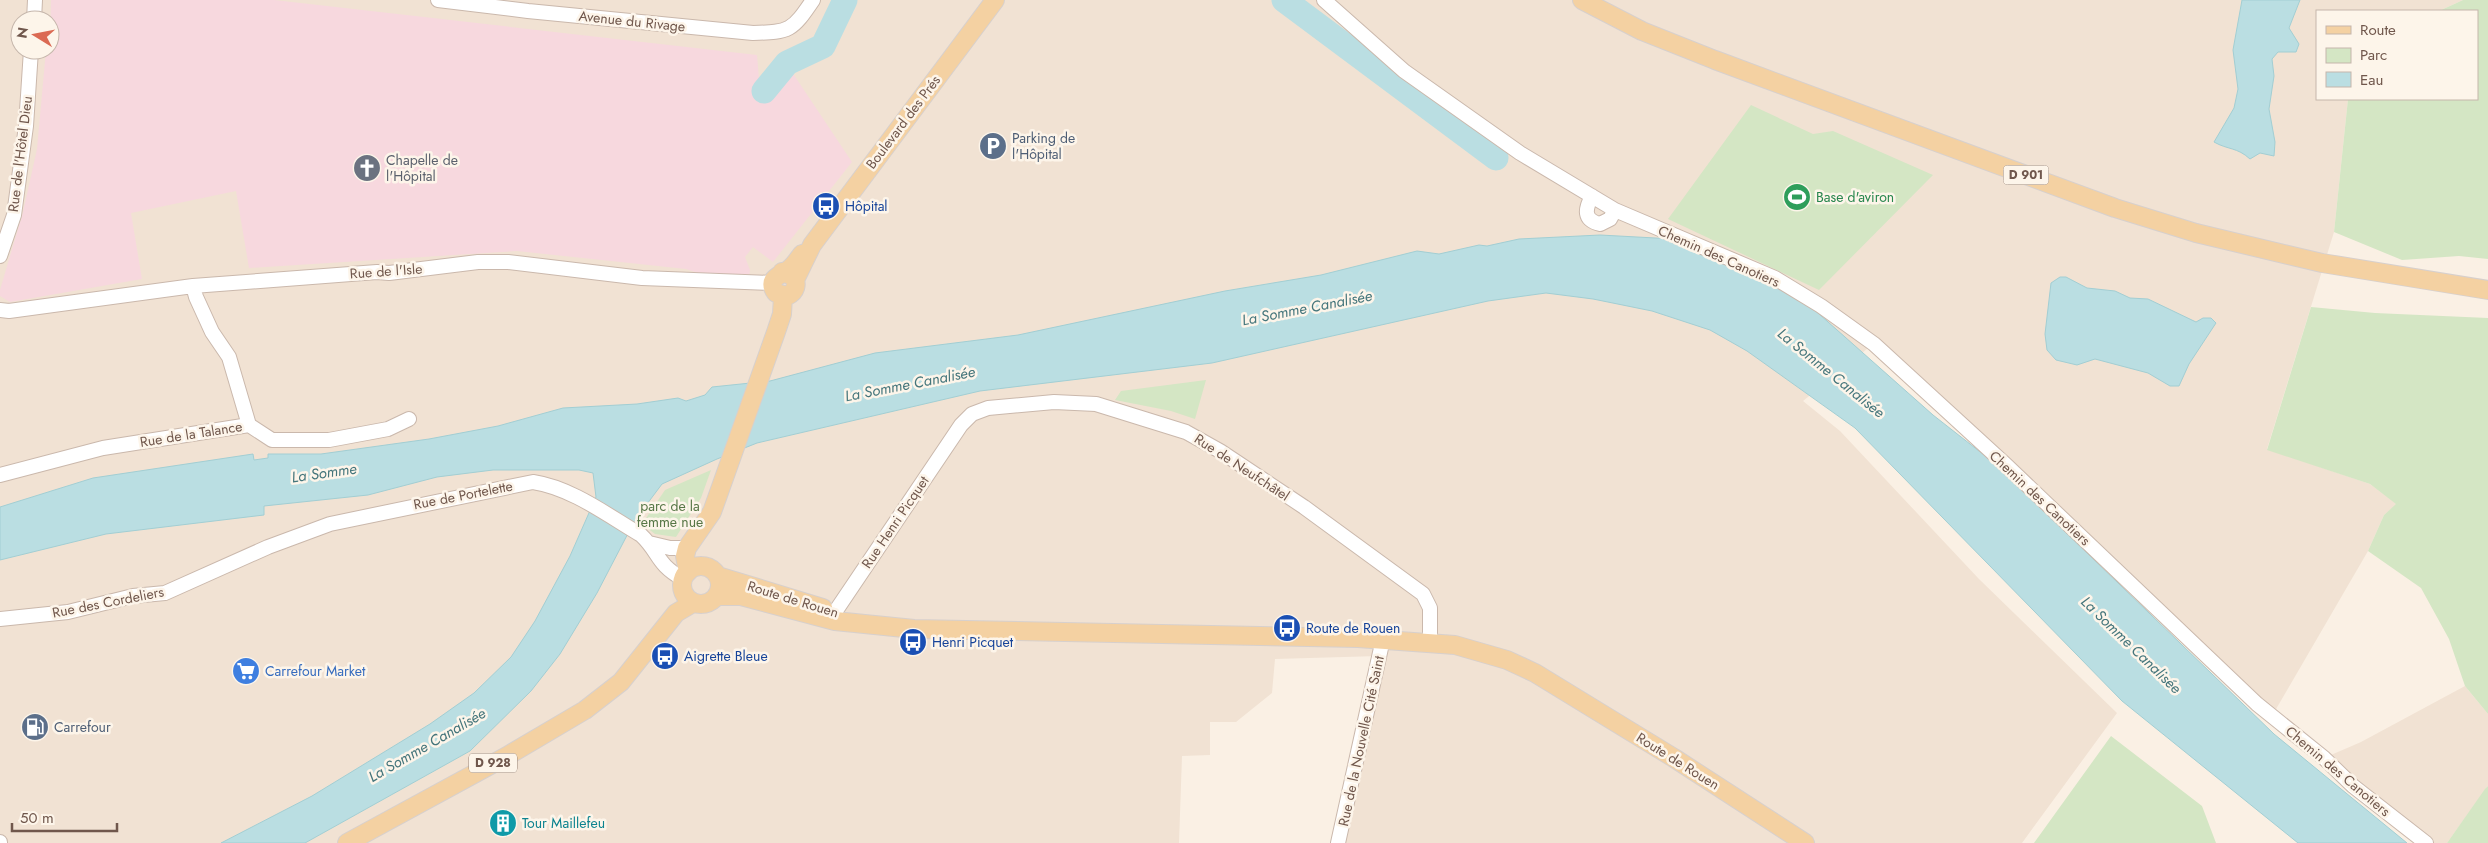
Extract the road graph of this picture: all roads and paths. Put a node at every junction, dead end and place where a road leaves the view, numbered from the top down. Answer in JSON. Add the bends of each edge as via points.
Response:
{"nodes":[{"id":1,"x":438,"y":0,"type":"edge"},
{"id":2,"x":813,"y":0,"type":"edge"},
{"id":3,"x":995,"y":0,"type":"edge"},
{"id":4,"x":1324,"y":0,"type":"edge"},
{"id":5,"x":1582,"y":0,"type":"edge"},
{"id":6,"x":30,"y":60,"type":"edge"},
{"id":7,"x":1592,"y":196,"type":"junction"},
{"id":8,"x":1615,"y":210,"type":"junction"},
{"id":9,"x":0,"y":253,"type":"edge"},
{"id":10,"x":783,"y":283,"type":"junction"},
{"id":11,"x":193,"y":286,"type":"junction"},
{"id":12,"x":2488,"y":290,"type":"edge"},
{"id":13,"x":0,"y":310,"type":"edge"},
{"id":14,"x":409,"y":419,"type":"dead end"},
{"id":15,"x":249,"y":425,"type":"junction"},
{"id":16,"x":961,"y":425,"type":"joint"},
{"id":17,"x":0,"y":475,"type":"edge"},
{"id":18,"x":706,"y":523,"type":"junction"},
{"id":19,"x":645,"y":539,"type":"junction"},
{"id":20,"x":268,"y":547,"type":"joint"},
{"id":21,"x":687,"y":548,"type":"junction"},
{"id":22,"x":711,"y":571,"type":"junction"},
{"id":23,"x":684,"y":579,"type":"junction"},
{"id":24,"x":717,"y":596,"type":"junction"},
{"id":25,"x":693,"y":603,"type":"junction"},
{"id":26,"x":833,"y":616,"type":"junction"},
{"id":27,"x":0,"y":619,"type":"edge"},
{"id":28,"x":660,"y":631,"type":"junction"},
{"id":29,"x":1383,"y":639,"type":"junction"},
{"id":30,"x":1430,"y":643,"type":"junction"},
{"id":31,"x":347,"y":843,"type":"edge"},
{"id":32,"x":1338,"y":843,"type":"edge"},
{"id":33,"x":1805,"y":843,"type":"edge"},
{"id":34,"x":2426,"y":843,"type":"edge"}],
"edges":[{"from":1,"to":2,"type":"street","name":"Avenue du Rivage","via":[[753,33],[781,32],[797,24]]},
{"from":3,"to":10,"type":"main road","name":"Boulevard des Prés"},
{"from":4,"to":7,"type":"street","name":"Chemin des Canotiers","via":[[1404,71],[1520,154]]},
{"from":5,"to":12,"type":"main road","number":"D 901","via":[[1642,31],[1715,60],[2124,211],[2196,233],[2312,261]]},
{"from":6,"to":9,"type":"street","name":"Rue de l'Hôtel Dieu","via":[[26,126],[14,215]]},
{"from":7,"to":8,"type":"street","name":"Chemin des Canotiers"},
{"from":7,"to":8,"type":"street","via":[[1586,206],[1586,216],[1590,221],[1600,224],[1610,219]]},
{"from":8,"to":34,"type":"street","name":"Chemin des Canotiers","via":[[1775,278],[1874,344],[2006,464],[2257,704],[2324,758],[2352,786]]},
{"from":10,"to":11,"type":"street","name":"Rue de l'Isle","via":[[642,278],[508,262],[478,262],[389,273]]},
{"from":10,"to":18,"type":"main road","name":"Boulevard des Prés","via":[[782,314]]},
{"from":11,"to":13,"type":"street","name":"Rue de l'Isle"},
{"from":11,"to":15,"type":"street","via":[[212,332],[229,357]]},
{"from":14,"to":15,"type":"street","name":"Rue de la Talance","via":[[388,429],[329,440],[272,440]]},
{"from":15,"to":17,"type":"street","name":"Rue de la Talance","via":[[102,448]]},
{"from":16,"to":26,"type":"street","name":"Rue Henri Picquet"},
{"from":16,"to":30,"type":"street","name":"Rue de Neufchâtel","via":[[972,414],[988,408],[1084,402],[1186,432],[1268,482],[1423,594],[1430,608]]},
{"from":18,"to":21,"type":"main road","name":"Boulevard des Prés"},
{"from":18,"to":22,"type":"main road","name":"Boulevard des Prés","via":[[702,551]]},
{"from":19,"to":20,"type":"street","name":"Rue de Portelette","via":[[578,498],[547,484],[533,482],[330,524]]},
{"from":19,"to":21,"type":"street","name":"Rue de Portelette","via":[[670,548]]},
{"from":19,"to":23,"type":"street","name":"Rue de Portelette","via":[[664,567]]},
{"from":20,"to":27,"type":"street","name":"Rue des Cordeliers","via":[[165,593],[134,596],[68,612]]},
{"from":21,"to":23,"type":"main road"},
{"from":22,"to":23,"type":"main road","via":[[694,567]]},
{"from":22,"to":24,"type":"main road","via":[[720,589]]},
{"from":22,"to":26,"type":"main road","name":"Route de Rouen"},
{"from":23,"to":25,"type":"main road","via":[[684,594]]},
{"from":23,"to":28,"type":"main road","number":"D 928","via":[[670,603]]},
{"from":24,"to":25,"type":"main road","via":[[707,604]]},
{"from":24,"to":26,"type":"main road","name":"Route de Rouen","via":[[741,596]]},
{"from":25,"to":28,"type":"main road","number":"D 928","via":[[676,613]]},
{"from":26,"to":29,"type":"main road","name":"Route de Rouen","via":[[868,625],[914,629]]},
{"from":28,"to":31,"type":"main road","number":"D 928","via":[[626,677],[585,710]]},
{"from":29,"to":30,"type":"main road","name":"Route de Rouen"},
{"from":29,"to":32,"type":"street","name":"Rue de la Nouvelle Cité Saint"},
{"from":30,"to":33,"type":"main road","name":"Route de Rouen","via":[[1474,650],[1535,673]]}]}
